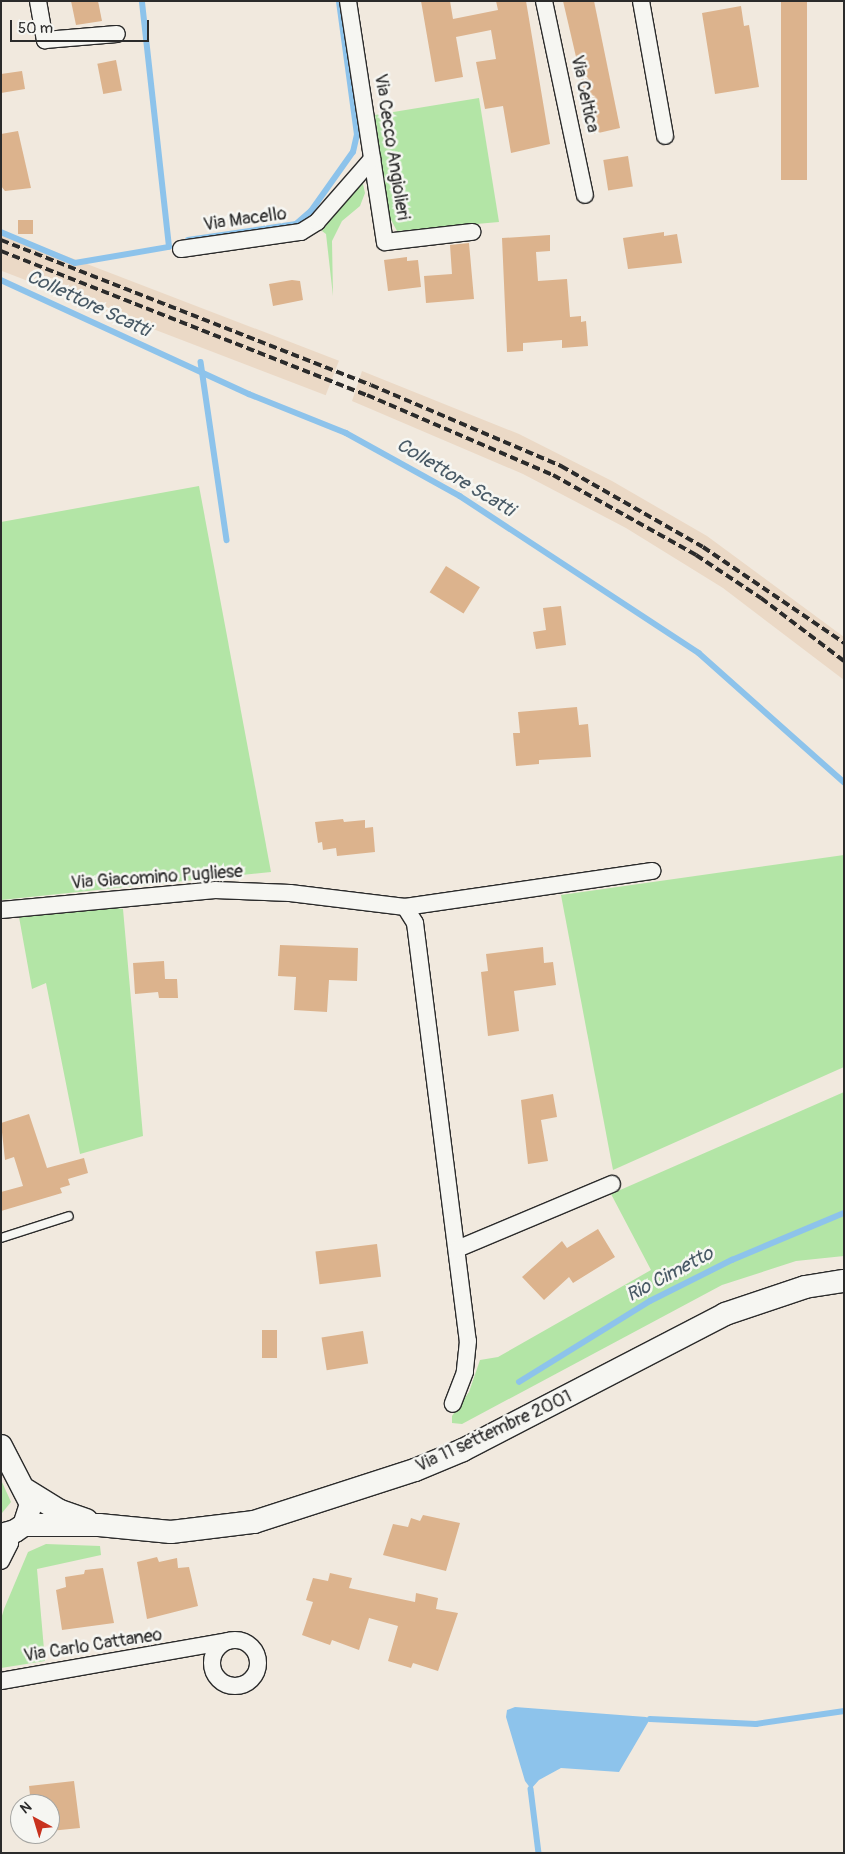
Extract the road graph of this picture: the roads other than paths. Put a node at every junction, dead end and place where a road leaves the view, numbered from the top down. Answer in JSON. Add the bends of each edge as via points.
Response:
{"nodes":[{"id":1,"x":38,"y":1,"type":"edge"},
{"id":2,"x":348,"y":1,"type":"edge"},
{"id":3,"x":544,"y":1,"type":"edge"},
{"id":4,"x":641,"y":1,"type":"edge"},
{"id":5,"x":118,"y":34,"type":"dead end"},
{"id":6,"x":665,"y":136,"type":"dead end"},
{"id":7,"x":372,"y":159,"type":"junction"},
{"id":8,"x":585,"y":195,"type":"dead end"},
{"id":9,"x":472,"y":232,"type":"dead end"},
{"id":10,"x":181,"y":249,"type":"dead end"},
{"id":11,"x":652,"y":871,"type":"dead end"},
{"id":12,"x":405,"y":907,"type":"junction"},
{"id":13,"x":1,"y":910,"type":"edge"},
{"id":14,"x":612,"y":1184,"type":"dead end"},
{"id":15,"x":69,"y":1216,"type":"dead end"},
{"id":16,"x":1,"y":1238,"type":"edge"},
{"id":17,"x":457,"y":1249,"type":"junction"},
{"id":18,"x":844,"y":1280,"type":"edge"},
{"id":19,"x":453,"y":1404,"type":"dead end"},
{"id":20,"x":1,"y":1446,"type":"edge"},
{"id":21,"x":26,"y":1490,"type":"junction"},
{"id":22,"x":99,"y":1525,"type":"junction"},
{"id":23,"x":11,"y":1531,"type":"edge"},
{"id":24,"x":1,"y":1560,"type":"edge"},
{"id":25,"x":226,"y":1641,"type":"junction"},
{"id":26,"x":190,"y":1650,"type":"junction"},
{"id":27,"x":212,"y":1659,"type":"junction"},
{"id":28,"x":1,"y":1681,"type":"edge"}],
"edges":[{"from":1,"to":5,"type":"street","via":[[45,40]]},
{"from":2,"to":7,"type":"street","name":"Via Cecco Angiolieri"},
{"from":3,"to":8,"type":"street","name":"Via Celtica"},
{"from":4,"to":6,"type":"street"},
{"from":7,"to":9,"type":"street","name":"Via Cecco Angiolieri","via":[[385,242]]},
{"from":7,"to":10,"type":"street","name":"Via Macello","via":[[316,222],[301,232]]},
{"from":11,"to":12,"type":"street","name":"Via Giacomino Pugliese"},
{"from":12,"to":13,"type":"street","name":"Via Giacomino Pugliese","via":[[290,893],[215,890]]},
{"from":12,"to":17,"type":"street","via":[[415,923]]},
{"from":14,"to":17,"type":"street"},
{"from":15,"to":16,"type":"lane"},
{"from":17,"to":19,"type":"street","via":[[468,1341],[466,1372]]},
{"from":18,"to":22,"type":"main road","name":"Via 11 settembre 2001","via":[[805,1287],[725,1314],[529,1418],[464,1450],[396,1476],[254,1522],[171,1532]]},
{"from":20,"to":21,"type":"main road","name":"Via 11 settembre 2001"},
{"from":21,"to":22,"type":"main road","name":"Via 11 settembre 2001","via":[[60,1511]]},
{"from":21,"to":23,"type":"main road","name":"Via 11 settembre 2001","via":[[31,1504]]},
{"from":22,"to":23,"type":"main road","name":"Via 11 settembre 2001"},
{"from":23,"to":24,"type":"street","via":[[10,1543]]},
{"from":25,"to":26,"type":"street","name":"Via Carlo Cattaneo"},
{"from":25,"to":27,"type":"street","via":[[215,1650]]},
{"from":25,"to":27,"type":"street","via":[[242,1640],[254,1649],[258,1663],[253,1678],[240,1686],[225,1684],[214,1674]]},
{"from":26,"to":27,"type":"street"},
{"from":26,"to":28,"type":"street","name":"Via Carlo Cattaneo"}]}
